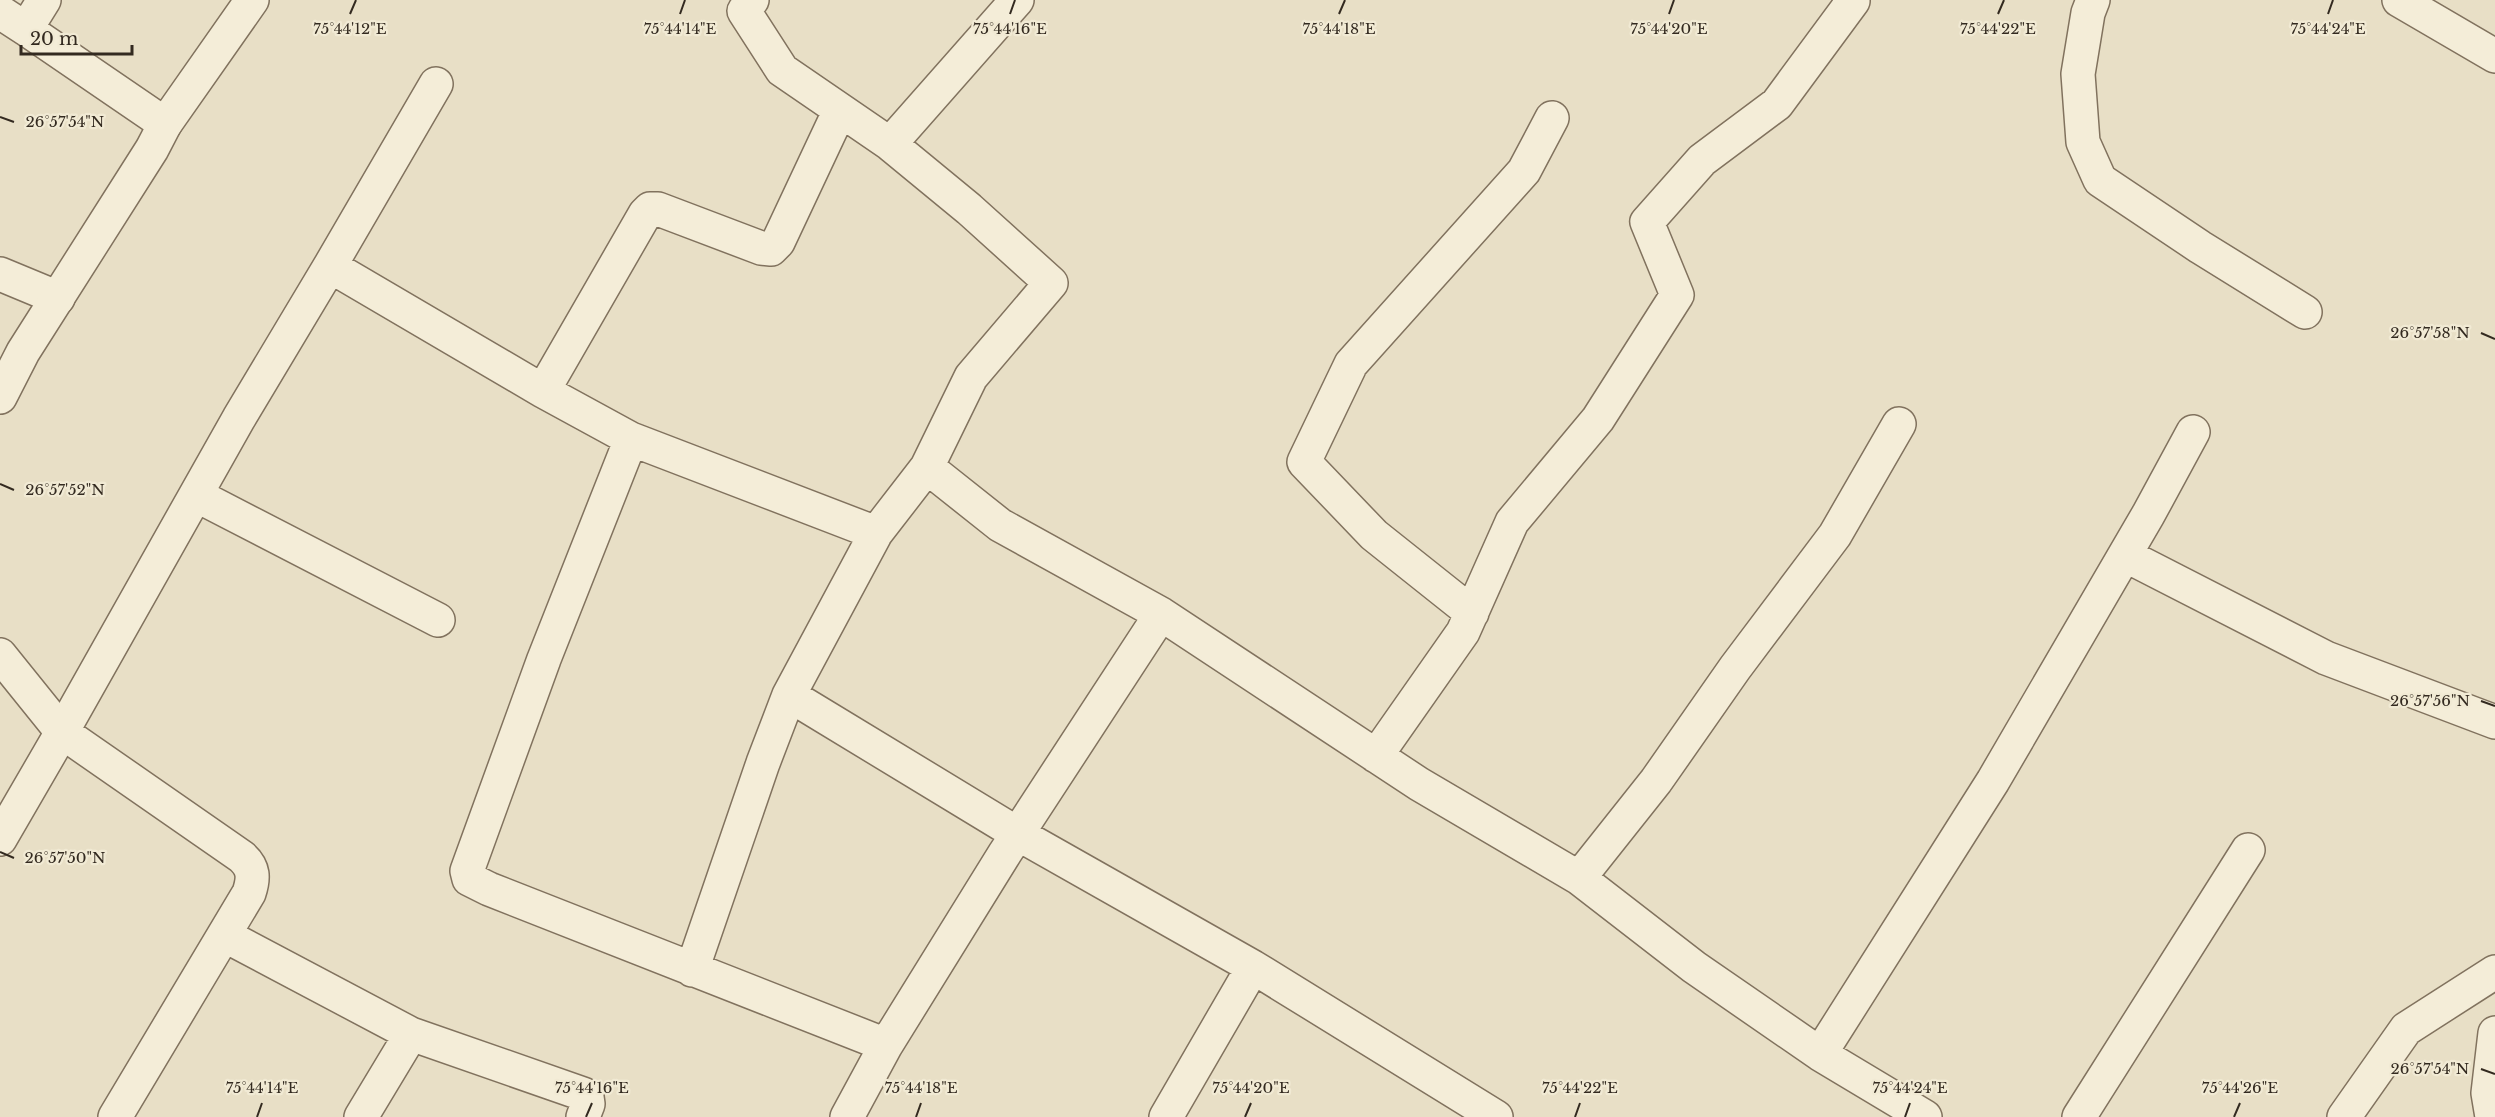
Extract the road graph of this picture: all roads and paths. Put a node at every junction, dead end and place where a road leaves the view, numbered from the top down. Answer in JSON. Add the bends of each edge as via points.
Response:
{"nodes":[{"id":1,"x":44,"y":0,"type":"edge"},
{"id":2,"x":252,"y":0,"type":"edge"},
{"id":3,"x":1017,"y":0,"type":"edge"},
{"id":4,"x":1851,"y":0,"type":"edge"},
{"id":5,"x":2093,"y":0,"type":"edge"},
{"id":6,"x":2399,"y":0,"type":"edge"},
{"id":7,"x":742,"y":4,"type":"edge"},
{"id":8,"x":13,"y":20,"type":"edge"},
{"id":9,"x":2495,"y":56,"type":"edge"},
{"id":10,"x":436,"y":84,"type":"dead end"},
{"id":11,"x":840,"y":110,"type":"junction"},
{"id":12,"x":1552,"y":118,"type":"dead end"},
{"id":13,"x":165,"y":124,"type":"junction"},
{"id":14,"x":890,"y":144,"type":"junction"},
{"id":15,"x":330,"y":266,"type":"junction"},
{"id":16,"x":0,"y":274,"type":"edge"},
{"id":17,"x":58,"y":298,"type":"junction"},
{"id":18,"x":2305,"y":312,"type":"dead end"},
{"id":19,"x":543,"y":391,"type":"junction"},
{"id":20,"x":0,"y":397,"type":"edge"},
{"id":21,"x":1899,"y":424,"type":"dead end"},
{"id":22,"x":2193,"y":432,"type":"dead end"},
{"id":23,"x":631,"y":440,"type":"junction"},
{"id":24,"x":927,"y":467,"type":"junction"},
{"id":25,"x":196,"y":495,"type":"junction"},
{"id":26,"x":876,"y":533,"type":"junction"},
{"id":27,"x":2125,"y":555,"type":"junction"},
{"id":28,"x":1472,"y":613,"type":"junction"},
{"id":29,"x":1161,"y":614,"type":"junction"},
{"id":30,"x":438,"y":620,"type":"dead end"},
{"id":31,"x":0,"y":655,"type":"edge"},
{"id":32,"x":789,"y":696,"type":"junction"},
{"id":33,"x":2495,"y":722,"type":"edge"},
{"id":34,"x":62,"y":732,"type":"junction"},
{"id":35,"x":1376,"y":756,"type":"junction"},
{"id":36,"x":1018,"y":834,"type":"junction"},
{"id":37,"x":0,"y":839,"type":"edge"},
{"id":38,"x":2248,"y":850,"type":"dead end"},
{"id":39,"x":1579,"y":878,"type":"junction"},
{"id":40,"x":224,"y":935,"type":"junction"},
{"id":41,"x":1253,"y":967,"type":"junction"},
{"id":42,"x":692,"y":970,"type":"junction"},
{"id":43,"x":2495,"y":972,"type":"edge"},
{"id":44,"x":2495,"y":1033,"type":"edge"},
{"id":45,"x":411,"y":1034,"type":"junction"},
{"id":46,"x":886,"y":1044,"type":"junction"},
{"id":47,"x":1820,"y":1054,"type":"junction"},
{"id":48,"x":1460,"y":1107,"type":"edge"},
{"id":49,"x":115,"y":1117,"type":"edge"},
{"id":50,"x":361,"y":1117,"type":"edge"},
{"id":51,"x":583,"y":1117,"type":"edge"},
{"id":52,"x":847,"y":1117,"type":"edge"},
{"id":53,"x":1166,"y":1117,"type":"edge"},
{"id":54,"x":1496,"y":1117,"type":"edge"},
{"id":55,"x":1924,"y":1117,"type":"edge"},
{"id":56,"x":2079,"y":1117,"type":"edge"},
{"id":57,"x":2344,"y":1117,"type":"edge"},
{"id":58,"x":2492,"y":1117,"type":"edge"}],
"edges":[{"from":1,"to":8,"type":"street"},
{"from":2,"to":13,"type":"street"},
{"from":3,"to":14,"type":"street"},
{"from":4,"to":28,"type":"street","via":[[1777,104],[1702,160],[1647,222],[1677,296],[1598,419],[1512,522]]},
{"from":5,"to":18,"type":"street","via":[[2078,74],[2082,142],[2100,180]]},
{"from":6,"to":9,"type":"street"},
{"from":7,"to":11,"type":"street","via":[[782,70]]},
{"from":8,"to":13,"type":"street"},
{"from":10,"to":15,"type":"street"},
{"from":11,"to":14,"type":"street"},
{"from":11,"to":19,"type":"street","via":[[778,243],[771,249],[761,249],[650,208]]},
{"from":12,"to":28,"type":"street","via":[[1524,171],[1351,364],[1304,462],[1374,536]]},
{"from":13,"to":17,"type":"street"},
{"from":14,"to":24,"type":"street","via":[[969,208],[1051,283],[971,377]]},
{"from":15,"to":19,"type":"street"},
{"from":15,"to":25,"type":"street"},
{"from":16,"to":17,"type":"street"},
{"from":17,"to":20,"type":"street"},
{"from":19,"to":23,"type":"street"},
{"from":21,"to":39,"type":"street","via":[[1836,535],[1656,781]]},
{"from":22,"to":27,"type":"street"},
{"from":23,"to":26,"type":"street"},
{"from":23,"to":42,"type":"street","via":[[466,871],[469,879],[482,887]]},
{"from":24,"to":26,"type":"street"},
{"from":24,"to":29,"type":"street","via":[[1000,525]]},
{"from":25,"to":30,"type":"street"},
{"from":25,"to":34,"type":"street"},
{"from":26,"to":32,"type":"street"},
{"from":27,"to":33,"type":"street","via":[[2326,658]]},
{"from":27,"to":47,"type":"street","via":[[1993,781]]},
{"from":28,"to":35,"type":"street","via":[[1463,632]]},
{"from":29,"to":35,"type":"street"},
{"from":29,"to":36,"type":"street"},
{"from":31,"to":34,"type":"street"},
{"from":32,"to":36,"type":"street"},
{"from":32,"to":42,"type":"street"},
{"from":34,"to":37,"type":"street"},
{"from":34,"to":40,"type":"street","via":[[248,863],[253,883]]},
{"from":35,"to":39,"type":"street"},
{"from":36,"to":41,"type":"street"},
{"from":36,"to":46,"type":"street"},
{"from":38,"to":56,"type":"street"},
{"from":39,"to":47,"type":"street","via":[[1694,967]]},
{"from":40,"to":45,"type":"street"},
{"from":40,"to":49,"type":"street"},
{"from":41,"to":48,"type":"street"},
{"from":41,"to":53,"type":"street"},
{"from":42,"to":46,"type":"street"},
{"from":43,"to":57,"type":"street","via":[[2406,1029]]},
{"from":44,"to":58,"type":"street","via":[[2488,1093]]},
{"from":45,"to":50,"type":"street"},
{"from":45,"to":51,"type":"street","via":[[583,1094],[588,1104]]},
{"from":46,"to":52,"type":"street"},
{"from":47,"to":55,"type":"street"},
{"from":48,"to":54,"type":"street"}]}
